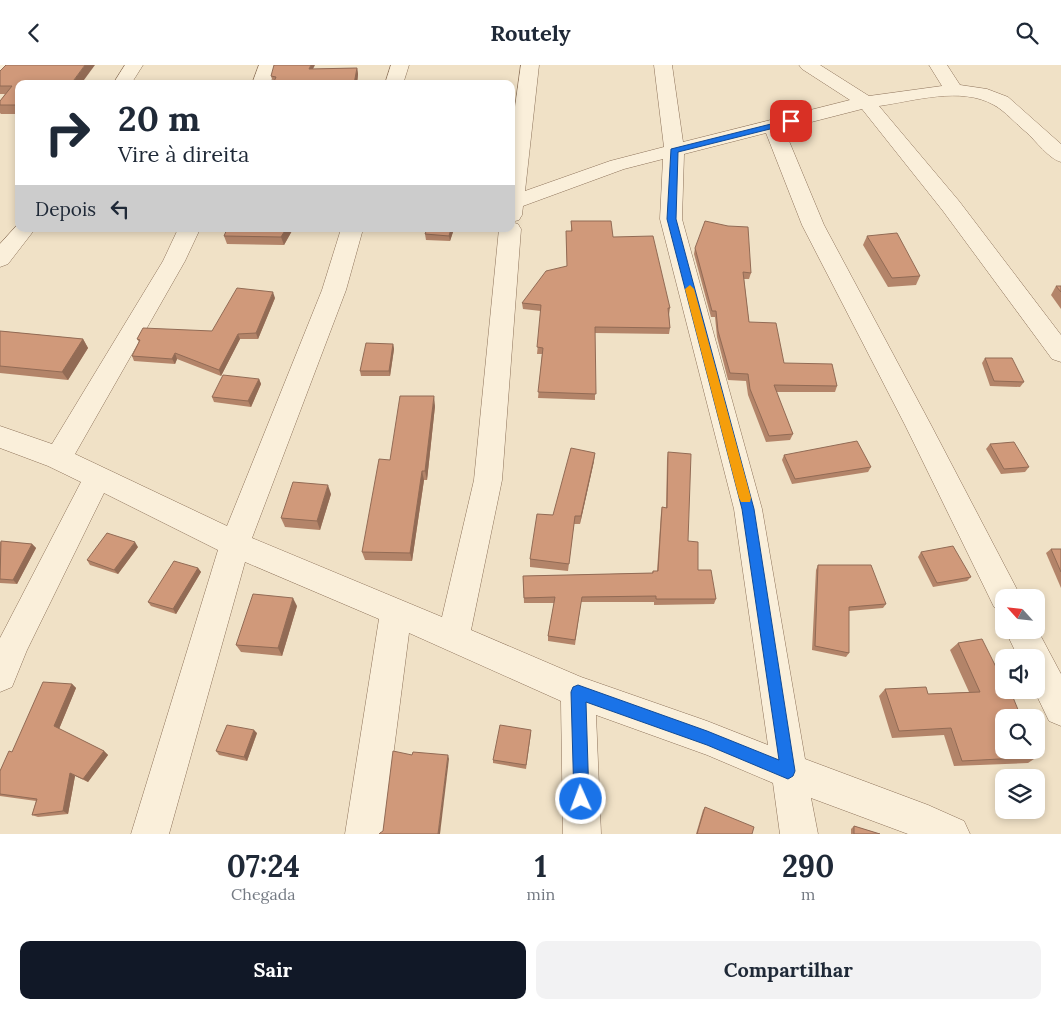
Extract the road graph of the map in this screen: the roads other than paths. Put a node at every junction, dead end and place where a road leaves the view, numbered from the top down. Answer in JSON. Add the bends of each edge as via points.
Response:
{"nodes":[{"id":1,"x":3,"y":65,"type":"edge"},
{"id":2,"x":134,"y":65,"type":"edge"},
{"id":3,"x":268,"y":65,"type":"edge"},
{"id":4,"x":400,"y":65,"type":"edge"},
{"id":5,"x":530,"y":65,"type":"edge"},
{"id":6,"x":663,"y":65,"type":"edge"},
{"id":7,"x":808,"y":65,"type":"edge"},
{"id":8,"x":938,"y":65,"type":"edge"},
{"id":9,"x":0,"y":69,"type":"edge"},
{"id":10,"x":125,"y":80,"type":"edge"},
{"id":11,"x":262,"y":80,"type":"edge"},
{"id":12,"x":395,"y":80,"type":"edge"},
{"id":13,"x":954,"y":90,"type":"junction"},
{"id":14,"x":866,"y":102,"type":"junction"},
{"id":15,"x":773,"y":126,"type":"junction"},
{"id":16,"x":1054,"y":140,"type":"edge"},
{"id":17,"x":674,"y":151,"type":"junction"},
{"id":18,"x":1061,"y":156,"type":"edge"},
{"id":19,"x":515,"y":183,"type":"edge"},
{"id":20,"x":515,"y":213,"type":"edge"},
{"id":21,"x":22,"y":232,"type":"edge"},
{"id":22,"x":188,"y":232,"type":"edge"},
{"id":23,"x":351,"y":232,"type":"edge"},
{"id":24,"x":510,"y":232,"type":"edge"},
{"id":25,"x":0,"y":259,"type":"edge"},
{"id":26,"x":1061,"y":353,"type":"edge"},
{"id":27,"x":0,"y":437,"type":"edge"},
{"id":28,"x":58,"y":458,"type":"junction"},
{"id":29,"x":98,"y":476,"type":"junction"},
{"id":30,"x":235,"y":544,"type":"junction"},
{"id":31,"x":1001,"y":589,"type":"edge"},
{"id":32,"x":396,"y":611,"type":"junction"},
{"id":33,"x":453,"y":638,"type":"junction"},
{"id":34,"x":0,"y":676,"type":"edge"},
{"id":35,"x":1045,"y":677,"type":"edge"},
{"id":36,"x":578,"y":692,"type":"junction"},
{"id":37,"x":1061,"y":709,"type":"edge"},
{"id":38,"x":788,"y":771,"type":"junction"},
{"id":39,"x":150,"y":834,"type":"edge"},
{"id":40,"x":364,"y":834,"type":"edge"},
{"id":41,"x":582,"y":834,"type":"edge"},
{"id":42,"x":799,"y":834,"type":"edge"},
{"id":43,"x":951,"y":834,"type":"edge"}],
"edges":[{"from":1,"to":9,"type":"street"},
{"from":2,"to":10,"type":"street"},
{"from":3,"to":11,"type":"street"},
{"from":4,"to":12,"type":"street"},
{"from":5,"to":19,"type":"street"},
{"from":6,"to":17,"type":"street"},
{"from":7,"to":14,"type":"street"},
{"from":8,"to":13,"type":"street"},
{"from":13,"to":14,"type":"street"},
{"from":13,"to":16,"type":"street","via":[[980,93],[1001,101]]},
{"from":14,"to":15,"type":"street"},
{"from":14,"to":26,"type":"street","via":[[952,206]]},
{"from":15,"to":17,"type":"street"},
{"from":15,"to":31,"type":"street","via":[[813,225]]},
{"from":16,"to":18,"type":"street"},
{"from":17,"to":20,"type":"street","via":[[617,165]]},
{"from":17,"to":38,"type":"street","via":[[671,219],[748,509]]},
{"from":21,"to":25,"type":"street"},
{"from":22,"to":28,"type":"street","via":[[174,261]]},
{"from":23,"to":30,"type":"street","via":[[334,290]]},
{"from":24,"to":33,"type":"street","via":[[488,480]]},
{"from":27,"to":28,"type":"street"},
{"from":28,"to":29,"type":"street"},
{"from":29,"to":30,"type":"street"},
{"from":29,"to":34,"type":"street"},
{"from":30,"to":32,"type":"street"},
{"from":30,"to":39,"type":"street"},
{"from":32,"to":33,"type":"street"},
{"from":32,"to":40,"type":"street"},
{"from":33,"to":36,"type":"street"},
{"from":35,"to":37,"type":"street"},
{"from":36,"to":38,"type":"street"},
{"from":36,"to":41,"type":"street"},
{"from":38,"to":42,"type":"street"},
{"from":38,"to":43,"type":"street"}]}
